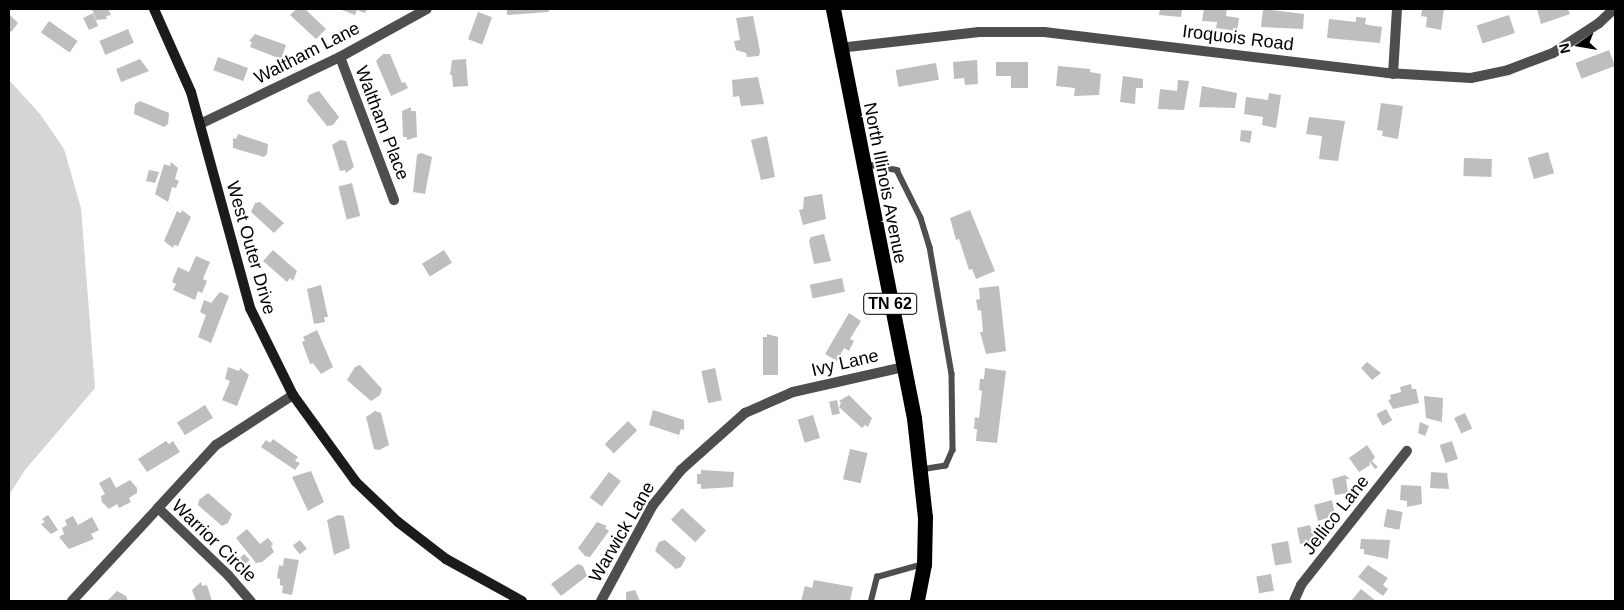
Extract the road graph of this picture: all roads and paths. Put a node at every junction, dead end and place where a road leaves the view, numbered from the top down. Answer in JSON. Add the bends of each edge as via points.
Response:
{"nodes":[{"id":1,"x":154,"y":9,"type":"edge"},
{"id":2,"x":427,"y":9,"type":"edge"},
{"id":3,"x":833,"y":9,"type":"edge"},
{"id":4,"x":1397,"y":9,"type":"edge"},
{"id":5,"x":1614,"y":9,"type":"edge"},
{"id":6,"x":839,"y":48,"type":"junction"},
{"id":7,"x":340,"y":57,"type":"junction"},
{"id":8,"x":1393,"y":74,"type":"junction"},
{"id":9,"x":200,"y":124,"type":"junction"},
{"id":10,"x":861,"y":163,"type":"junction"},
{"id":11,"x":394,"y":200,"type":"dead end"},
{"id":12,"x":904,"y":366,"type":"junction"},
{"id":13,"x":793,"y":392,"type":"joint"},
{"id":14,"x":292,"y":394,"type":"junction"},
{"id":15,"x":1407,"y":451,"type":"dead end"},
{"id":16,"x":921,"y":470,"type":"junction"},
{"id":17,"x":158,"y":508,"type":"junction"},
{"id":18,"x":924,"y":564,"type":"junction"},
{"id":19,"x":72,"y":601,"type":"edge"},
{"id":20,"x":251,"y":601,"type":"edge"},
{"id":21,"x":522,"y":601,"type":"edge"},
{"id":22,"x":601,"y":601,"type":"edge"},
{"id":23,"x":871,"y":601,"type":"edge"},
{"id":24,"x":917,"y":601,"type":"edge"},
{"id":25,"x":1294,"y":601,"type":"edge"}],
"edges":[{"from":1,"to":9,"type":"street","name":"West Outer Drive","via":[[178,59]]},
{"from":2,"to":7,"type":"street","name":"Waltham Lane"},
{"from":3,"to":6,"type":"highway","name":"North Illinois Avenue","number":"TN 62"},
{"from":4,"to":8,"type":"street"},
{"from":5,"to":8,"type":"street","name":"Iroquois Road","via":[[1566,46],[1508,70],[1471,78]]},
{"from":6,"to":8,"type":"street","name":"Iroquois Road","via":[[979,32],[1044,32]]},
{"from":6,"to":10,"type":"highway","name":"North Illinois Avenue","number":"TN 62"},
{"from":7,"to":9,"type":"street","name":"Waltham Lane"},
{"from":7,"to":11,"type":"street","name":"Waltham Place"},
{"from":9,"to":14,"type":"street","name":"West Outer Drive","via":[[250,308]]},
{"from":10,"to":12,"type":"highway","name":"North Illinois Avenue","number":"TN 62"},
{"from":10,"to":16,"type":"lane","via":[[897,170],[921,218],[930,247],[952,374],[953,450],[951,461],[946,466]]},
{"from":12,"to":13,"type":"street","name":"Ivy Lane"},
{"from":12,"to":16,"type":"highway","name":"North Illinois Avenue","number":"TN 62"},
{"from":13,"to":22,"type":"street","name":"Warwick Lane","via":[[745,414],[681,470],[653,505]]},
{"from":14,"to":17,"type":"street","via":[[216,445]]},
{"from":14,"to":21,"type":"street","name":"West Outer Drive","via":[[356,482],[398,522],[446,559]]},
{"from":15,"to":25,"type":"street","name":"Jellico Lane","via":[[1301,586]]},
{"from":16,"to":18,"type":"highway","name":"North Illinois Avenue","number":"TN 62"},
{"from":17,"to":19,"type":"street","name":"Warrior Circle"},
{"from":17,"to":20,"type":"street","name":"Warrior Circle"},
{"from":18,"to":23,"type":"lane","via":[[877,577]]},
{"from":18,"to":24,"type":"highway","name":"North Illinois Avenue","number":"TN 62"}]}
